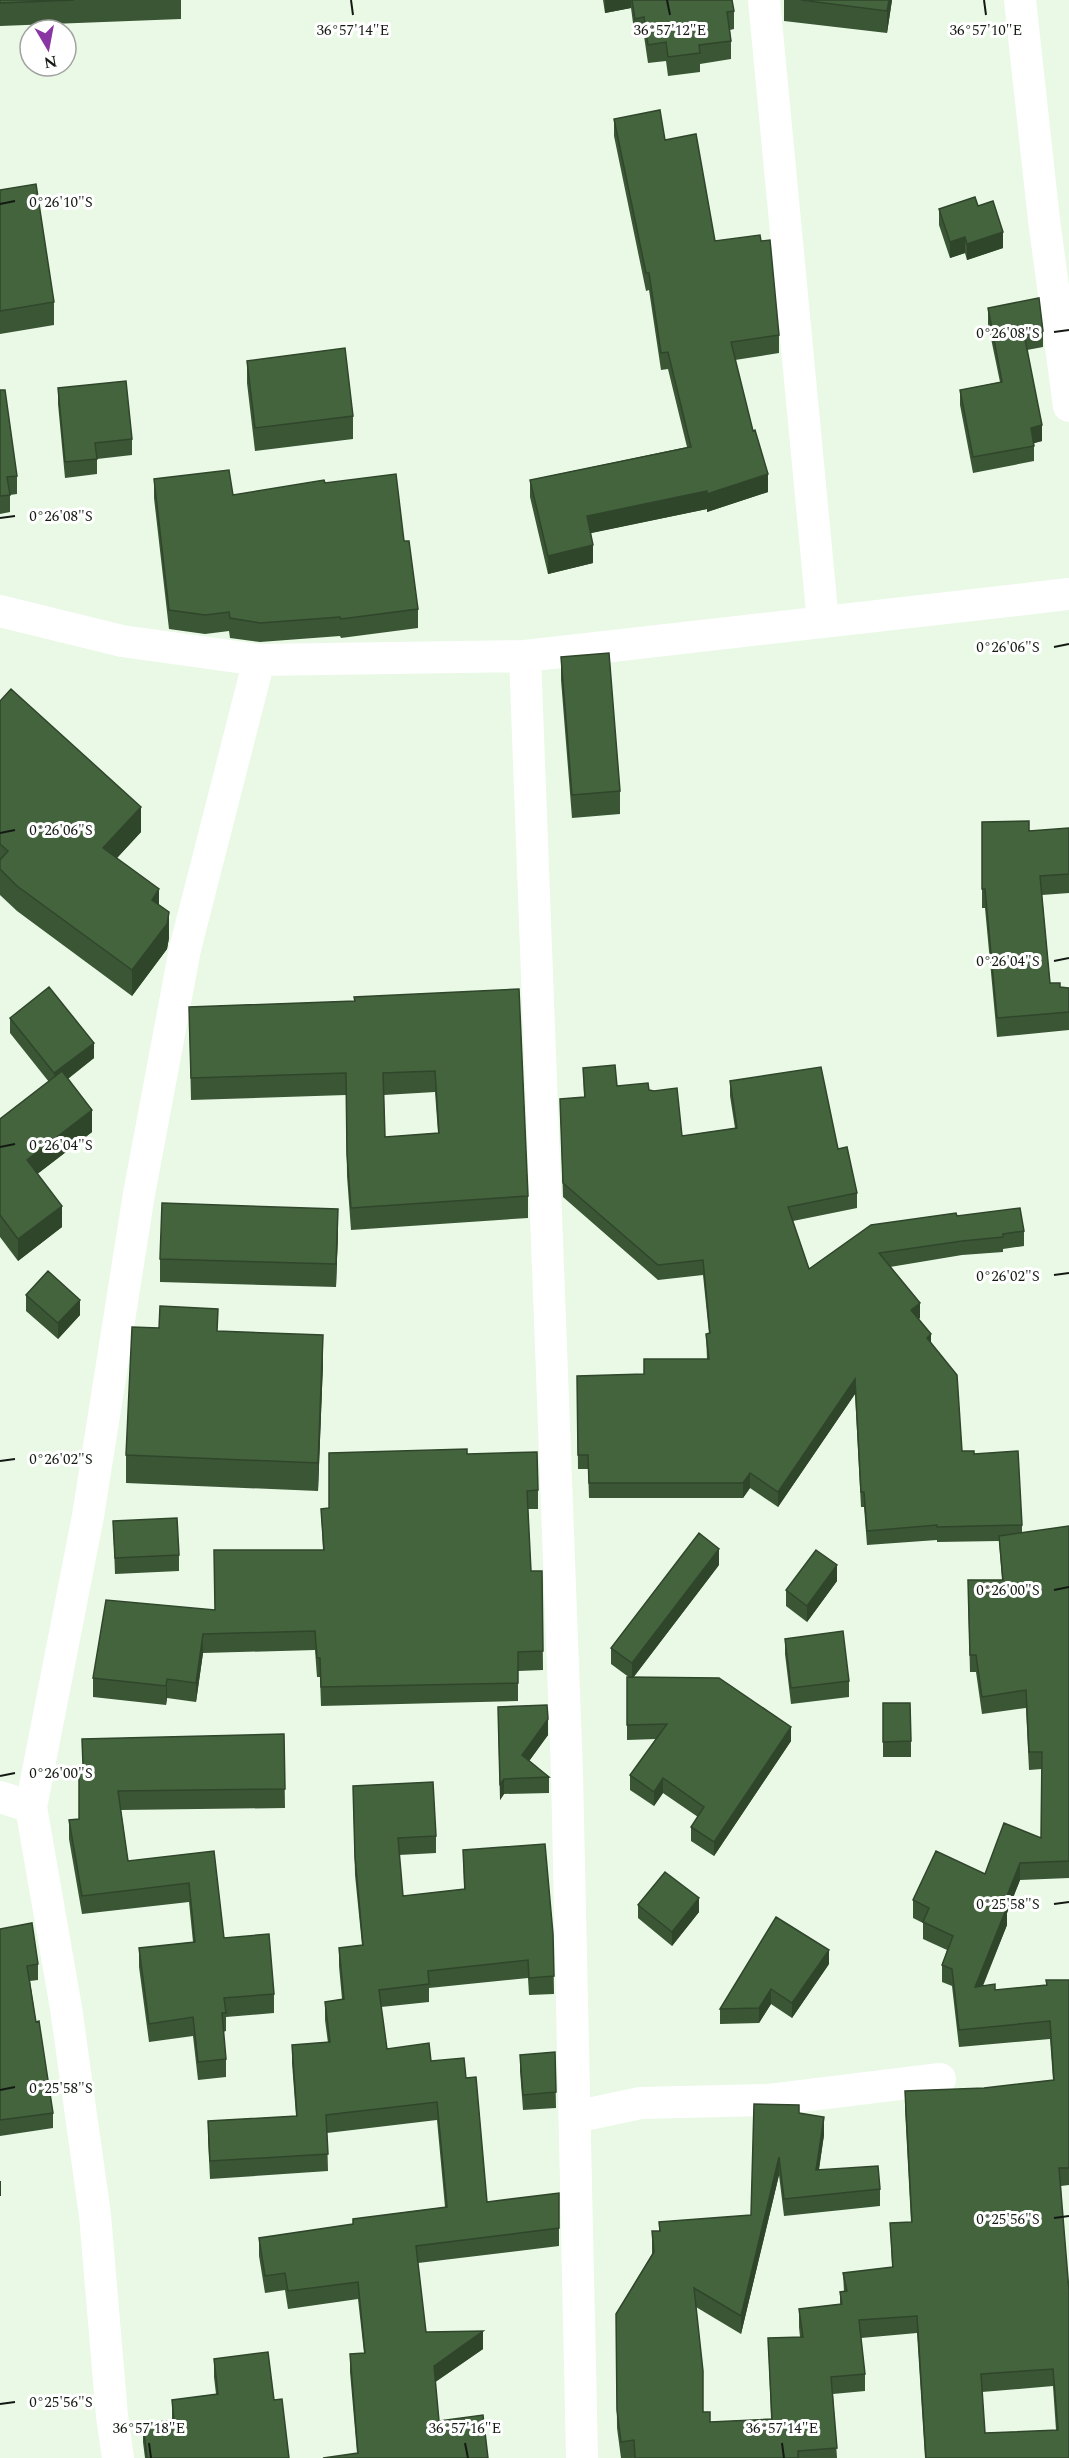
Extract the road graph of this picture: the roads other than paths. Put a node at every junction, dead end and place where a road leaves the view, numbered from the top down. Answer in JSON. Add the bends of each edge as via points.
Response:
{"nodes":[{"id":1,"x":764,"y":0,"type":"edge"},
{"id":2,"x":1020,"y":0,"type":"edge"},
{"id":3,"x":1069,"y":406,"type":"edge"},
{"id":4,"x":1069,"y":594,"type":"edge"},
{"id":5,"x":0,"y":611,"type":"edge"},
{"id":6,"x":823,"y":622,"type":"junction"},
{"id":7,"x":525,"y":656,"type":"junction"},
{"id":8,"x":259,"y":660,"type":"junction"},
{"id":9,"x":0,"y":1797,"type":"edge"},
{"id":10,"x":31,"y":1807,"type":"junction"},
{"id":11,"x":940,"y":2079,"type":"dead end"},
{"id":12,"x":575,"y":2117,"type":"junction"},
{"id":13,"x":118,"y":2458,"type":"edge"},
{"id":14,"x":582,"y":2458,"type":"edge"}],
"edges":[{"from":1,"to":6,"type":"street"},
{"from":2,"to":3,"type":"street"},
{"from":4,"to":6,"type":"street"},
{"from":5,"to":8,"type":"street","via":[[122,641]]},
{"from":6,"to":7,"type":"street"},
{"from":7,"to":8,"type":"street"},
{"from":7,"to":12,"type":"street","via":[[567,1773]]},
{"from":8,"to":10,"type":"street","via":[[185,949],[139,1194],[88,1516]]},
{"from":9,"to":10,"type":"street"},
{"from":10,"to":13,"type":"street","via":[[66,2008],[95,2215]]},
{"from":11,"to":12,"type":"street","via":[[769,2100],[640,2103]]},
{"from":12,"to":14,"type":"street"}]}
